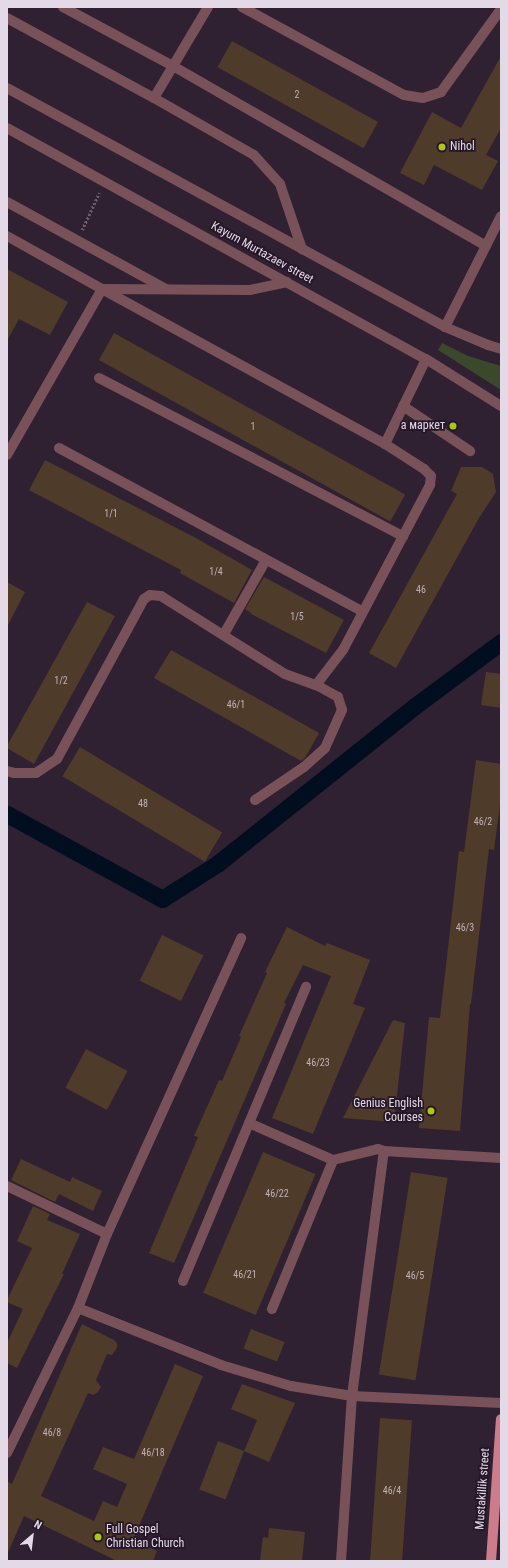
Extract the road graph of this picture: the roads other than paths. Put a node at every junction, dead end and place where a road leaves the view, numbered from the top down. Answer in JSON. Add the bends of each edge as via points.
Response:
{"nodes":[{"id":1,"x":63,"y":7,"type":"edge"},
{"id":2,"x":208,"y":7,"type":"edge"},
{"id":3,"x":242,"y":7,"type":"edge"},
{"id":4,"x":499,"y":11,"type":"edge"},
{"id":5,"x":7,"y":18,"type":"edge"},
{"id":6,"x":173,"y":66,"type":"junction"},
{"id":7,"x":7,"y":88,"type":"edge"},
{"id":8,"x":154,"y":98,"type":"junction"},
{"id":9,"x":7,"y":128,"type":"edge"},
{"id":10,"x":7,"y":202,"type":"edge"},
{"id":11,"x":501,"y":216,"type":"edge"},
{"id":12,"x":7,"y":236,"type":"edge"},
{"id":13,"x":486,"y":246,"type":"junction"},
{"id":14,"x":302,"y":249,"type":"junction"},
{"id":15,"x":287,"y":282,"type":"junction"},
{"id":16,"x":102,"y":289,"type":"junction"},
{"id":17,"x":168,"y":290,"type":"junction"},
{"id":18,"x":445,"y":327,"type":"junction"},
{"id":19,"x":501,"y":349,"type":"edge"},
{"id":20,"x":426,"y":359,"type":"junction"},
{"id":21,"x":99,"y":378,"type":"dead end"},
{"id":22,"x":403,"y":406,"type":"junction"},
{"id":23,"x":501,"y":406,"type":"edge"},
{"id":24,"x":385,"y":444,"type":"junction"},
{"id":25,"x":59,"y":448,"type":"dead end"},
{"id":26,"x":470,"y":451,"type":"dead end"},
{"id":27,"x":7,"y":455,"type":"edge"},
{"id":28,"x":403,"y":536,"type":"junction"},
{"id":29,"x":266,"y":560,"type":"junction"},
{"id":30,"x":363,"y":612,"type":"junction"},
{"id":31,"x":224,"y":634,"type":"junction"},
{"id":32,"x":316,"y":685,"type":"junction"},
{"id":33,"x":7,"y":771,"type":"edge"},
{"id":34,"x":256,"y":800,"type":"dead end"},
{"id":35,"x":241,"y":938,"type":"dead end"},
{"id":36,"x":306,"y":987,"type":"dead end"},
{"id":37,"x":249,"y":1123,"type":"junction"},
{"id":38,"x":384,"y":1151,"type":"junction"},
{"id":39,"x":501,"y":1158,"type":"edge"},
{"id":40,"x":333,"y":1160,"type":"junction"},
{"id":41,"x":7,"y":1186,"type":"edge"},
{"id":42,"x":107,"y":1234,"type":"junction"},
{"id":43,"x":183,"y":1281,"type":"dead end"},
{"id":44,"x":78,"y":1308,"type":"junction"},
{"id":45,"x":272,"y":1309,"type":"dead end"},
{"id":46,"x":352,"y":1396,"type":"junction"},
{"id":47,"x":501,"y":1403,"type":"edge"},
{"id":48,"x":501,"y":1419,"type":"edge"},
{"id":49,"x":7,"y":1452,"type":"edge"},
{"id":50,"x":341,"y":1561,"type":"edge"},
{"id":51,"x":491,"y":1561,"type":"edge"}],
"edges":[{"from":1,"to":6,"type":"street"},
{"from":2,"to":6,"type":"street"},
{"from":3,"to":4,"type":"street","via":[[404,95],[423,98],[441,92]]},
{"from":5,"to":8,"type":"street"},
{"from":6,"to":8,"type":"street"},
{"from":6,"to":13,"type":"street"},
{"from":7,"to":14,"type":"street","name":"Kayum Murtazaev street"},
{"from":8,"to":14,"type":"street","via":[[254,155],[280,184]]},
{"from":9,"to":15,"type":"street","name":"Kayum Murtazaev street"},
{"from":10,"to":17,"type":"street"},
{"from":11,"to":13,"type":"street"},
{"from":12,"to":16,"type":"street"},
{"from":13,"to":18,"type":"street"},
{"from":14,"to":18,"type":"street","name":"Kayum Murtazaev street"},
{"from":15,"to":17,"type":"street","via":[[250,290]]},
{"from":15,"to":20,"type":"street","name":"Kayum Murtazaev street"},
{"from":16,"to":17,"type":"street"},
{"from":16,"to":24,"type":"street"},
{"from":16,"to":27,"type":"street"},
{"from":18,"to":19,"type":"street","name":"Kayum Murtazaev street"},
{"from":20,"to":22,"type":"street"},
{"from":20,"to":23,"type":"street","name":"Kayum Murtazaev street"},
{"from":21,"to":28,"type":"street"},
{"from":22,"to":24,"type":"street"},
{"from":22,"to":26,"type":"street"},
{"from":24,"to":28,"type":"street","via":[[431,476],[430,485]]},
{"from":25,"to":29,"type":"street"},
{"from":28,"to":30,"type":"street"},
{"from":29,"to":30,"type":"street"},
{"from":29,"to":31,"type":"street"},
{"from":30,"to":32,"type":"street","via":[[343,650]]},
{"from":31,"to":32,"type":"street","via":[[285,674]]},
{"from":31,"to":33,"type":"street","via":[[161,596],[150,595],[144,600],[57,760],[36,773]]},
{"from":32,"to":34,"type":"street","via":[[338,697],[342,710],[325,748],[304,767]]},
{"from":35,"to":42,"type":"street"},
{"from":36,"to":37,"type":"street"},
{"from":37,"to":40,"type":"street"},
{"from":37,"to":43,"type":"street"},
{"from":38,"to":39,"type":"street"},
{"from":38,"to":40,"type":"street","via":[[378,1150]]},
{"from":38,"to":46,"type":"street"},
{"from":40,"to":45,"type":"street"},
{"from":41,"to":42,"type":"street"},
{"from":42,"to":44,"type":"street"},
{"from":44,"to":46,"type":"street","via":[[221,1365],[291,1386]]},
{"from":44,"to":49,"type":"street"},
{"from":46,"to":47,"type":"street"},
{"from":46,"to":50,"type":"street"},
{"from":48,"to":51,"type":"main road","name":"Mustakillik street"}]}
